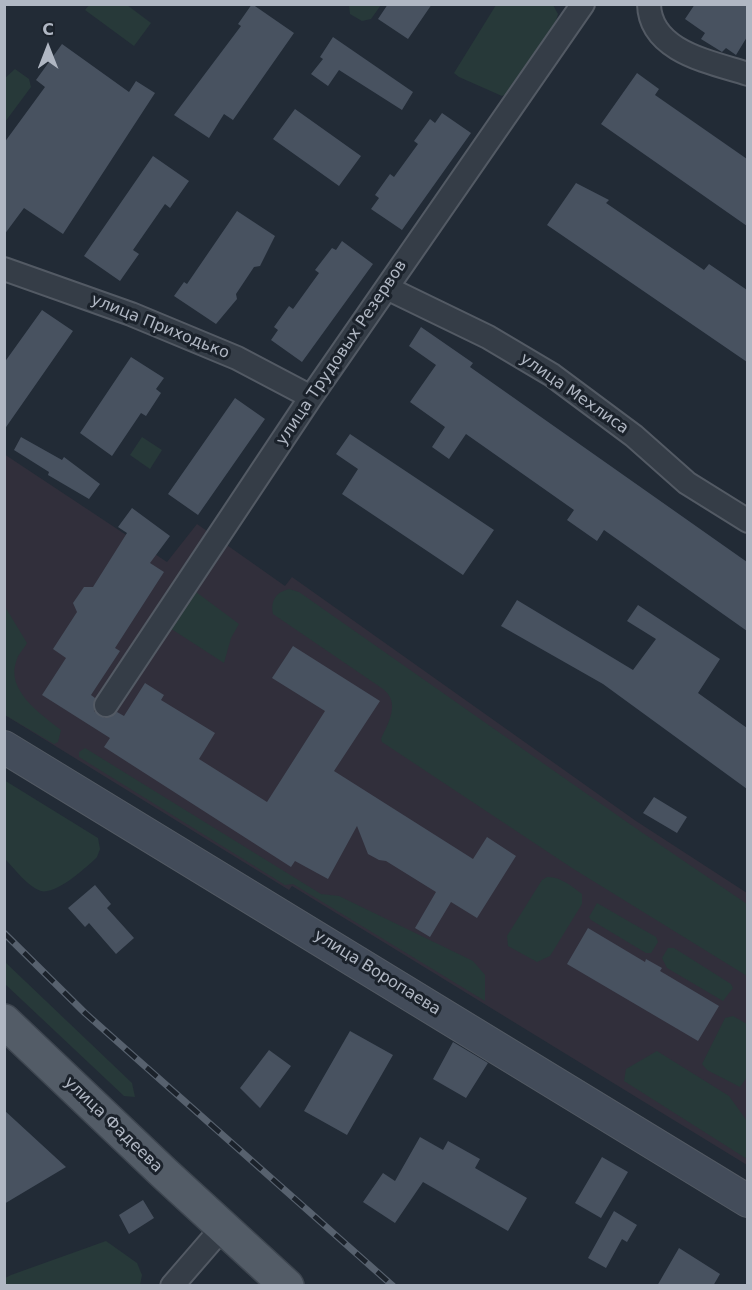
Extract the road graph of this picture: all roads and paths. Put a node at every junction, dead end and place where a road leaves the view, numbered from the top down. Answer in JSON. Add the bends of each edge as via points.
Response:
{"nodes":[{"id":1,"x":583,"y":4,"type":"edge"},
{"id":2,"x":649,"y":4,"type":"edge"},
{"id":3,"x":747,"y":74,"type":"edge"},
{"id":4,"x":4,"y":269,"type":"edge"},
{"id":5,"x":387,"y":288,"type":"junction"},
{"id":6,"x":311,"y":397,"type":"junction"},
{"id":7,"x":747,"y":521,"type":"edge"},
{"id":8,"x":106,"y":705,"type":"dead end"},
{"id":9,"x":4,"y":747,"type":"edge"},
{"id":10,"x":4,"y":1021,"type":"edge"},
{"id":11,"x":747,"y":1202,"type":"edge"},
{"id":12,"x":223,"y":1227,"type":"junction"},
{"id":13,"x":172,"y":1286,"type":"edge"},
{"id":14,"x":287,"y":1286,"type":"edge"}],
"edges":[{"from":1,"to":5,"type":"street","name":"улица Трудовых Резервов"},
{"from":2,"to":3,"type":"street","via":[[653,27],[659,35],[698,59]]},
{"from":4,"to":6,"type":"street","name":"улица Приходько","via":[[131,314],[226,354]]},
{"from":5,"to":6,"type":"street","name":"улица Трудовых Резервов"},
{"from":5,"to":7,"type":"street","name":"улица Мехлиса","via":[[488,337],[552,375],[634,436],[687,483]]},
{"from":6,"to":8,"type":"street","name":"улица Трудовых Резервов"},
{"from":9,"to":11,"type":"main road","name":"улица Воропаева"},
{"from":10,"to":12,"type":"main road","name":"улица Фадеева"},
{"from":12,"to":13,"type":"street"},
{"from":12,"to":14,"type":"main road","name":"улица Фадеева"}]}
